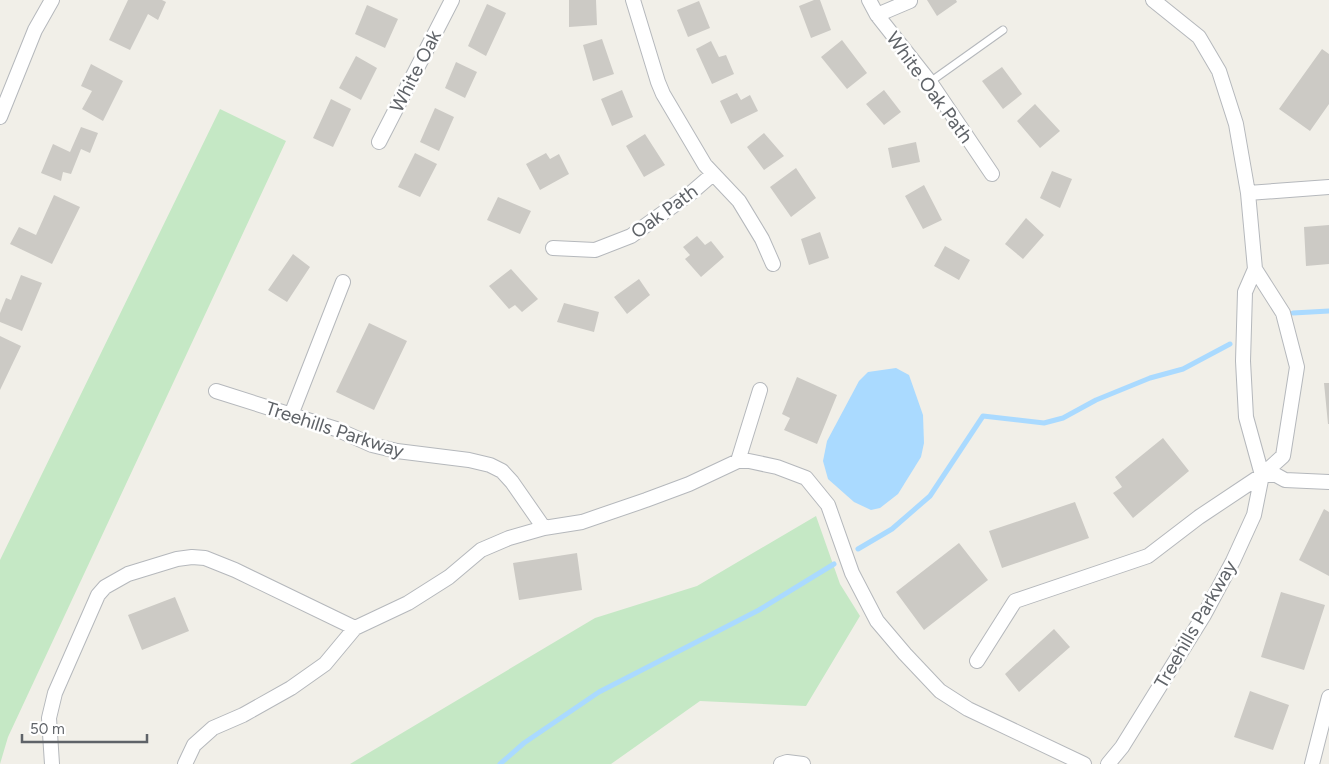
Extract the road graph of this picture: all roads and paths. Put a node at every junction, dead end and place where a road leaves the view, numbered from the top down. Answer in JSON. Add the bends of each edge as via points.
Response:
{"nodes":[{"id":1,"x":52,"y":0,"type":"edge"},
{"id":2,"x":452,"y":0,"type":"edge"},
{"id":3,"x":633,"y":0,"type":"edge"},
{"id":4,"x":869,"y":0,"type":"edge"},
{"id":5,"x":1153,"y":0,"type":"edge"},
{"id":6,"x":910,"y":1,"type":"dead end"},
{"id":7,"x":877,"y":15,"type":"junction"},
{"id":8,"x":1003,"y":30,"type":"dead end"},
{"id":9,"x":930,"y":82,"type":"junction"},
{"id":10,"x":0,"y":117,"type":"edge"},
{"id":11,"x":379,"y":142,"type":"dead end"},
{"id":12,"x":714,"y":174,"type":"junction"},
{"id":13,"x":992,"y":174,"type":"dead end"},
{"id":14,"x":1329,"y":187,"type":"edge"},
{"id":15,"x":1248,"y":193,"type":"junction"},
{"id":16,"x":553,"y":248,"type":"dead end"},
{"id":17,"x":773,"y":264,"type":"dead end"},
{"id":18,"x":1255,"y":269,"type":"junction"},
{"id":19,"x":343,"y":282,"type":"dead end"},
{"id":20,"x":760,"y":390,"type":"dead end"},
{"id":21,"x":216,"y":391,"type":"dead end"},
{"id":22,"x":291,"y":415,"type":"junction"},
{"id":23,"x":738,"y":461,"type":"junction"},
{"id":24,"x":1262,"y":475,"type":"junction"},
{"id":25,"x":1329,"y":482,"type":"edge"},
{"id":26,"x":544,"y":528,"type":"junction"},
{"id":27,"x":355,"y":628,"type":"junction"},
{"id":28,"x":977,"y":661,"type":"dead end"},
{"id":29,"x":1329,"y":696,"type":"edge"},
{"id":30,"x":52,"y":764,"type":"edge"},
{"id":31,"x":185,"y":764,"type":"edge"},
{"id":32,"x":781,"y":764,"type":"edge"},
{"id":33,"x":803,"y":764,"type":"edge"},
{"id":34,"x":1084,"y":764,"type":"edge"},
{"id":35,"x":1108,"y":764,"type":"edge"},
{"id":36,"x":1312,"y":764,"type":"edge"}],
"edges":[{"from":1,"to":10,"type":"street","via":[[35,30]]},
{"from":2,"to":11,"type":"street","name":"White Oak"},
{"from":3,"to":12,"type":"street","via":[[663,94],[705,165]]},
{"from":4,"to":7,"type":"street","name":"White Oak Path"},
{"from":5,"to":15,"type":"street","name":"Treehills Parkway","via":[[1199,38],[1219,70],[1236,124]]},
{"from":6,"to":7,"type":"street"},
{"from":7,"to":9,"type":"street","name":"White Oak Path"},
{"from":8,"to":9,"type":"lane"},
{"from":9,"to":13,"type":"street","name":"White Oak Path"},
{"from":12,"to":16,"type":"street","name":"Oak Path","via":[[631,236],[595,250]]},
{"from":12,"to":17,"type":"street","via":[[739,201]]},
{"from":14,"to":15,"type":"street"},
{"from":15,"to":18,"type":"street","name":"Treehills Parkway"},
{"from":18,"to":24,"type":"street","name":"Treehills Parkway","via":[[1246,292],[1243,361],[1246,417]]},
{"from":18,"to":24,"type":"street","name":"Treehills Parkway","via":[[1283,313],[1297,367],[1283,456]]},
{"from":19,"to":22,"type":"street"},
{"from":20,"to":23,"type":"street"},
{"from":21,"to":22,"type":"street","name":"Treehills Parkway"},
{"from":22,"to":26,"type":"street","name":"Treehills Parkway","via":[[336,429],[372,445],[490,465],[502,471],[512,482]]},
{"from":23,"to":26,"type":"street","via":[[646,500],[582,522]]},
{"from":23,"to":34,"type":"street","via":[[749,460],[806,478],[828,505],[852,573],[877,622],[940,691],[968,709]]},
{"from":24,"to":25,"type":"street","via":[[1276,475],[1285,480]]},
{"from":24,"to":28,"type":"street","name":"Treehills Parkway","via":[[1148,556],[1015,601]]},
{"from":24,"to":35,"type":"street","name":"Treehills Parkway","via":[[1254,516],[1212,600],[1122,747]]},
{"from":26,"to":27,"type":"street","via":[[481,550],[449,577],[408,604]]},
{"from":27,"to":30,"type":"street","via":[[204,558],[177,559],[128,574],[105,587],[98,596],[55,693],[49,718]]},
{"from":27,"to":31,"type":"street","via":[[311,674],[243,715],[213,728],[194,745]]},
{"from":29,"to":36,"type":"street"},
{"from":32,"to":33,"type":"street"}]}
